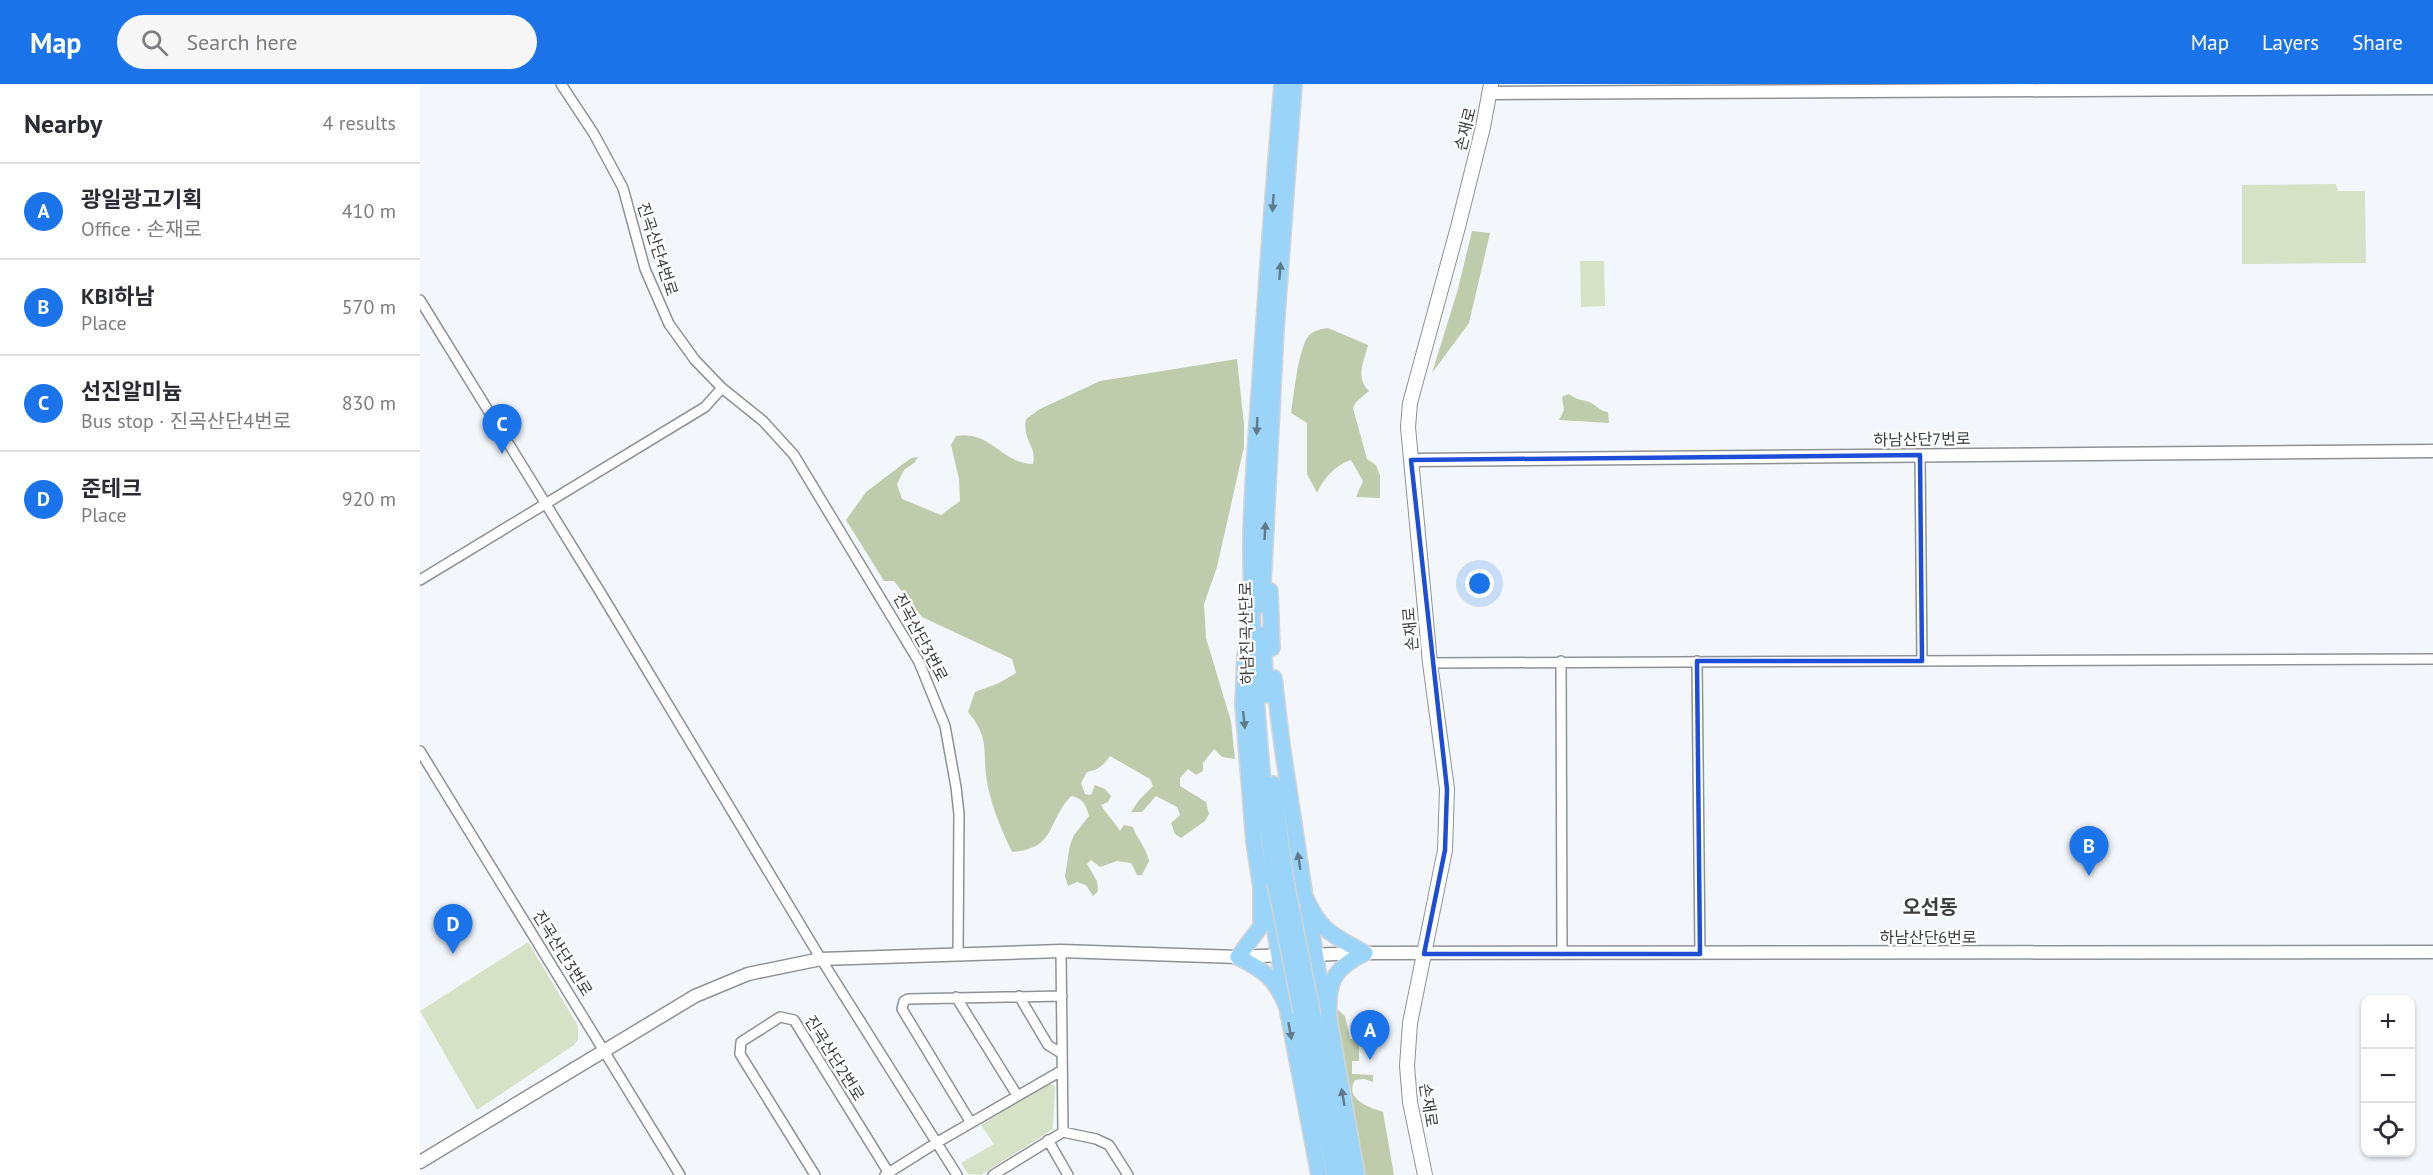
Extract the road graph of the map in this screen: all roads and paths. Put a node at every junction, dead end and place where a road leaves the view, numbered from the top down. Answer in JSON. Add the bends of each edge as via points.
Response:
{"nodes":[{"id":1,"x":561,"y":84,"type":"edge"},
{"id":2,"x":1281,"y":84,"type":"edge"},
{"id":3,"x":2111,"y":87,"type":"edge"},
{"id":4,"x":2433,"y":88,"type":"edge"},
{"id":5,"x":1491,"y":89,"type":"edge"},
{"id":6,"x":1289,"y":95,"type":"edge"},
{"id":7,"x":420,"y":300,"type":"edge"},
{"id":8,"x":722,"y":388,"type":"junction"},
{"id":9,"x":2433,"y":451,"type":"edge"},
{"id":10,"x":1920,"y":456,"type":"junction"},
{"id":11,"x":1412,"y":460,"type":"junction"},
{"id":12,"x":545,"y":502,"type":"junction"},
{"id":13,"x":1257,"y":556,"type":"junction"},
{"id":14,"x":420,"y":580,"type":"edge"},
{"id":15,"x":2433,"y":658,"type":"edge"},
{"id":16,"x":1922,"y":660,"type":"junction"},
{"id":17,"x":1697,"y":661,"type":"junction"},
{"id":18,"x":1561,"y":662,"type":"junction"},
{"id":19,"x":1430,"y":663,"type":"junction"},
{"id":20,"x":420,"y":751,"type":"edge"},
{"id":21,"x":1274,"y":884,"type":"junction"},
{"id":22,"x":1305,"y":897,"type":"junction"},
{"id":23,"x":1061,"y":951,"type":"junction"},
{"id":24,"x":2433,"y":952,"type":"edge"},
{"id":25,"x":1365,"y":953,"type":"junction"},
{"id":26,"x":958,"y":954,"type":"junction"},
{"id":27,"x":1424,"y":954,"type":"junction"},
{"id":28,"x":1562,"y":954,"type":"junction"},
{"id":29,"x":1700,"y":954,"type":"junction"},
{"id":30,"x":1279,"y":955,"type":"junction"},
{"id":31,"x":1316,"y":955,"type":"junction"},
{"id":32,"x":1238,"y":957,"type":"junction"},
{"id":33,"x":821,"y":959,"type":"junction"},
{"id":34,"x":1019,"y":996,"type":"junction"},
{"id":35,"x":1062,"y":996,"type":"junction"},
{"id":36,"x":956,"y":998,"type":"junction"},
{"id":37,"x":1300,"y":1010,"type":"junction"},
{"id":38,"x":1329,"y":1019,"type":"junction"},
{"id":39,"x":603,"y":1050,"type":"junction"},
{"id":40,"x":1061,"y":1053,"type":"junction"},
{"id":41,"x":1061,"y":1071,"type":"junction"},
{"id":42,"x":1017,"y":1095,"type":"junction"},
{"id":43,"x":971,"y":1123,"type":"junction"},
{"id":44,"x":1063,"y":1132,"type":"junction"},
{"id":45,"x":1048,"y":1140,"type":"junction"},
{"id":46,"x":936,"y":1143,"type":"junction"},
{"id":47,"x":420,"y":1162,"type":"edge"},
{"id":48,"x":1006,"y":1172,"type":"edge"},
{"id":49,"x":888,"y":1174,"type":"edge"},
{"id":50,"x":680,"y":1175,"type":"edge"},
{"id":51,"x":815,"y":1175,"type":"edge"},
{"id":52,"x":957,"y":1175,"type":"edge"},
{"id":53,"x":993,"y":1175,"type":"edge"},
{"id":54,"x":1068,"y":1175,"type":"edge"},
{"id":55,"x":1128,"y":1175,"type":"edge"},
{"id":56,"x":1319,"y":1175,"type":"edge"},
{"id":57,"x":1335,"y":1175,"type":"edge"},
{"id":58,"x":1346,"y":1175,"type":"edge"},
{"id":59,"x":1357,"y":1175,"type":"edge"},
{"id":60,"x":1425,"y":1175,"type":"edge"}],
"edges":[{"from":1,"to":8,"type":"street","name":"진곡산단4번로","via":[[623,188],[645,269],[665,317],[689,352]]},
{"from":2,"to":6,"type":"highway","name":"하남진곡산단로"},
{"from":3,"to":4,"type":"street"},
{"from":3,"to":5,"type":"street"},
{"from":5,"to":11,"type":"main road","name":"손재로","via":[[1410,403]]},
{"from":6,"to":13,"type":"highway","name":"하남진곡산단로","via":[[1269,332]]},
{"from":7,"to":12,"type":"street"},
{"from":8,"to":12,"type":"street","via":[[705,406]]},
{"from":8,"to":26,"type":"street","name":"진곡산단3번로","via":[[763,422],[794,455],[920,662],[945,726],[959,814]]},
{"from":9,"to":10,"type":"street","name":"하남산단7번로"},
{"from":10,"to":11,"type":"street","name":"하남산단7번로"},
{"from":10,"to":16,"type":"street"},
{"from":11,"to":19,"type":"main road","name":"손재로"},
{"from":12,"to":14,"type":"street"},
{"from":12,"to":33,"type":"street"},
{"from":13,"to":21,"type":"highway","name":"하남진곡산단로","via":[[1254,664]]},
{"from":22,"to":13,"type":"highway","one_way":true,"via":[[1272,656],[1270,589]]},
{"from":15,"to":16,"type":"street"},
{"from":16,"to":17,"type":"street"},
{"from":17,"to":18,"type":"street"},
{"from":17,"to":29,"type":"street"},
{"from":18,"to":19,"type":"street"},
{"from":18,"to":28,"type":"street"},
{"from":19,"to":27,"type":"main road","name":"손재로","via":[[1447,789],[1447,821]]},
{"from":20,"to":39,"type":"street","name":"진곡산단3번로"},
{"from":21,"to":30,"type":"highway"},
{"from":21,"to":32,"type":"highway","via":[[1261,926]]},
{"from":21,"to":37,"type":"highway","name":"하남진곡산단로","bridge":true},
{"from":22,"to":25,"type":"highway","via":[[1326,931]]},
{"from":22,"to":31,"type":"highway"},
{"from":23,"to":26,"type":"street"},
{"from":23,"to":32,"type":"street"},
{"from":23,"to":35,"type":"street"},
{"from":24,"to":29,"type":"street","name":"하남산단6번로"},
{"from":25,"to":27,"type":"street","name":"하남산단6번로"},
{"from":25,"to":31,"type":"street","name":"하남산단6번로"},
{"from":25,"to":38,"type":"highway","via":[[1345,962],[1336,973],[1328,993]]},
{"from":26,"to":33,"type":"street"},
{"from":27,"to":28,"type":"street","name":"하남산단6번로"},
{"from":27,"to":60,"type":"main road","name":"손재로","via":[[1410,1023],[1407,1066]]},
{"from":28,"to":29,"type":"street","name":"하남산단6번로"},
{"from":30,"to":31,"type":"street","name":"하남산단6번로"},
{"from":30,"to":32,"type":"street"},
{"from":30,"to":37,"type":"highway"},
{"from":31,"to":38,"type":"highway"},
{"from":32,"to":37,"type":"highway","via":[[1267,972],[1282,995]]},
{"from":33,"to":39,"type":"street","via":[[724,982]]},
{"from":33,"to":46,"type":"street"},
{"from":34,"to":35,"type":"street"},
{"from":34,"to":36,"type":"street"},
{"from":34,"to":40,"type":"street","via":[[1048,1045]]},
{"from":35,"to":40,"type":"street"},
{"from":36,"to":42,"type":"street"},
{"from":36,"to":43,"type":"street","via":[[908,999],[902,1009]]},
{"from":37,"to":56,"type":"highway","one_way":true},
{"from":37,"to":57,"type":"highway","name":"하남진곡산단로"},
{"from":37,"to":58,"type":"highway","name":"하남진곡산단로"},
{"from":59,"to":38,"type":"highway","one_way":true},
{"from":39,"to":47,"type":"street"},
{"from":39,"to":50,"type":"street"},
{"from":40,"to":41,"type":"street"},
{"from":41,"to":42,"type":"street","name":"진곡산단2번로"},
{"from":41,"to":44,"type":"street"},
{"from":42,"to":43,"type":"street","name":"진곡산단2번로"},
{"from":43,"to":46,"type":"street","name":"진곡산단2번로"},
{"from":44,"to":45,"type":"street"},
{"from":44,"to":55,"type":"street","via":[[1109,1145]]},
{"from":45,"to":48,"type":"street"},
{"from":45,"to":54,"type":"street"},
{"from":46,"to":49,"type":"street","name":"진곡산단2번로"},
{"from":46,"to":52,"type":"street"},
{"from":48,"to":53,"type":"street"},
{"from":49,"to":51,"type":"street","name":"진곡산단2번로","via":[[794,1020],[780,1017],[741,1042],[740,1054]]}]}
